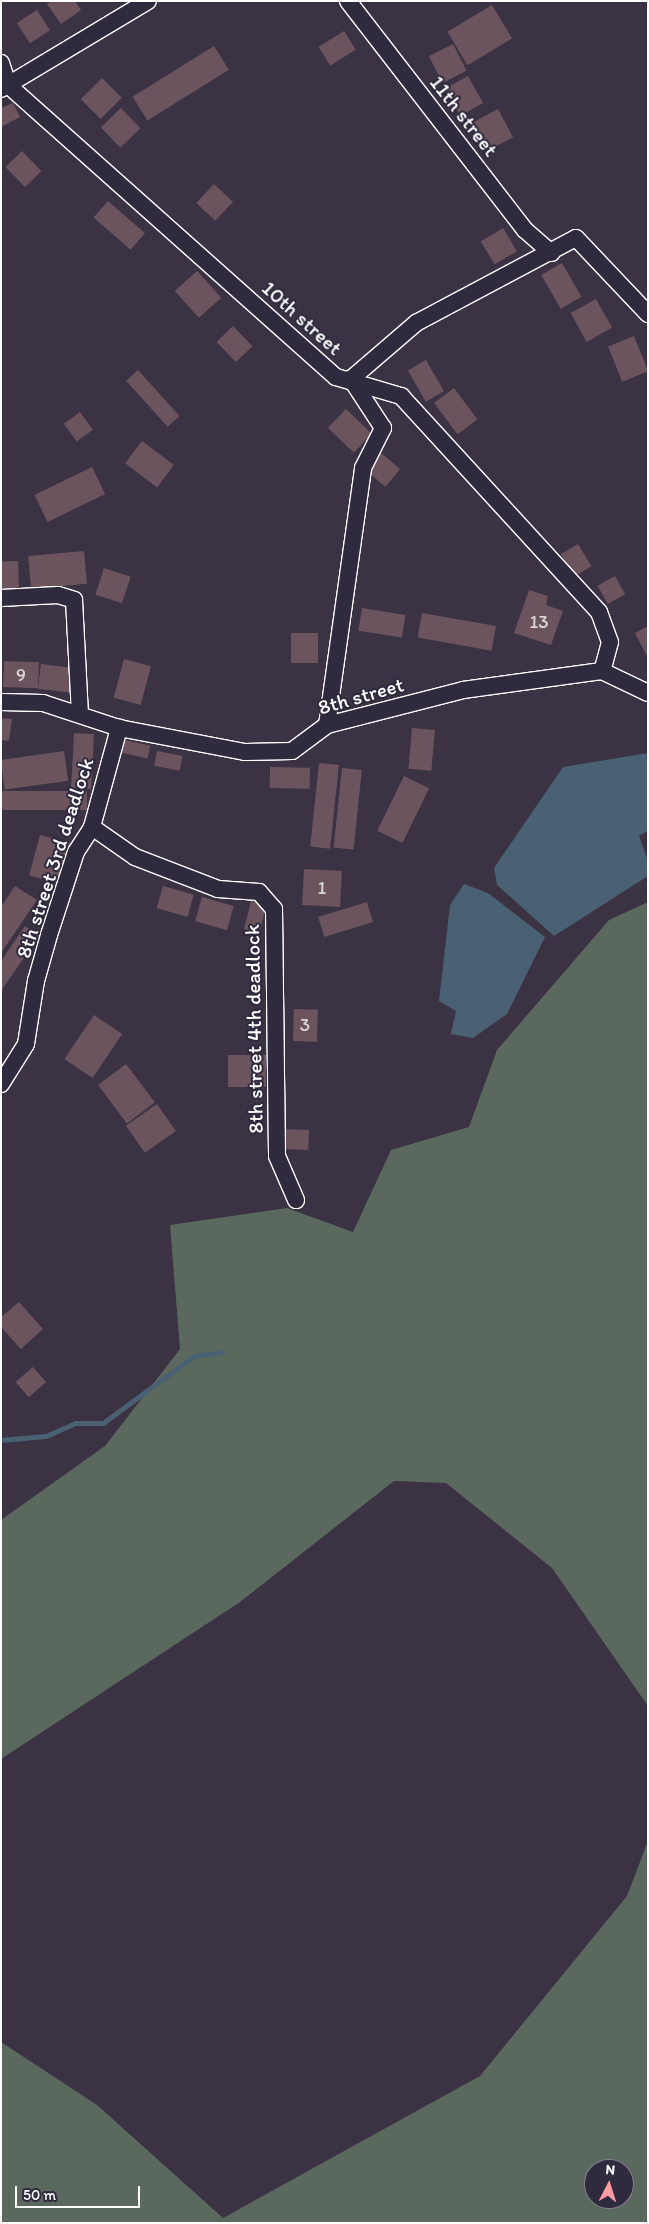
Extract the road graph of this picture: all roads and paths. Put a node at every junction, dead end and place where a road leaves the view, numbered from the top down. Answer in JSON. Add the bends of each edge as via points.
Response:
{"nodes":[{"id":1,"x":148,"y":1,"type":"edge"},
{"id":2,"x":348,"y":1,"type":"edge"},
{"id":3,"x":1,"y":63,"type":"edge"},
{"id":4,"x":5,"y":87,"type":"edge"},
{"id":5,"x":551,"y":253,"type":"junction"},
{"id":6,"x":648,"y":314,"type":"edge"},
{"id":7,"x":351,"y":379,"type":"junction"},
{"id":8,"x":1,"y":598,"type":"edge"},
{"id":9,"x":602,"y":671,"type":"junction"},
{"id":10,"x":648,"y":693,"type":"edge"},
{"id":11,"x":1,"y":702,"type":"edge"},
{"id":12,"x":80,"y":713,"type":"junction"},
{"id":13,"x":327,"y":725,"type":"junction"},
{"id":14,"x":119,"y":728,"type":"junction"},
{"id":15,"x":92,"y":827,"type":"junction"},
{"id":16,"x":1,"y":1084,"type":"edge"},
{"id":17,"x":296,"y":1200,"type":"dead end"}],
"edges":[{"from":1,"to":4,"type":"street"},
{"from":2,"to":5,"type":"street","name":"11th street","via":[[525,230]]},
{"from":3,"to":4,"type":"street"},
{"from":4,"to":7,"type":"street","name":"10th street","via":[[336,377]]},
{"from":5,"to":6,"type":"street","via":[[576,238]]},
{"from":5,"to":7,"type":"street","via":[[416,323]]},
{"from":7,"to":9,"type":"street","name":"10th street","via":[[401,396],[599,612],[610,642]]},
{"from":7,"to":13,"type":"street","via":[[383,428],[363,468]]},
{"from":8,"to":12,"type":"street","via":[[58,595],[74,600]]},
{"from":9,"to":10,"type":"street"},
{"from":9,"to":13,"type":"street","name":"8th street","via":[[463,690]]},
{"from":11,"to":12,"type":"street","name":"8th street","via":[[43,704]]},
{"from":12,"to":14,"type":"street","name":"8th street"},
{"from":13,"to":14,"type":"street","name":"8th street","via":[[292,751],[245,752]]},
{"from":14,"to":15,"type":"street","name":"8th street 3rd deadlock"},
{"from":15,"to":16,"type":"street","name":"8th street 3rd deadlock","via":[[76,852],[36,981],[26,1044]]},
{"from":15,"to":17,"type":"street","name":"8th street 4th deadlock","via":[[135,857],[218,890],[260,892],[274,909],[277,1156]]}]}
